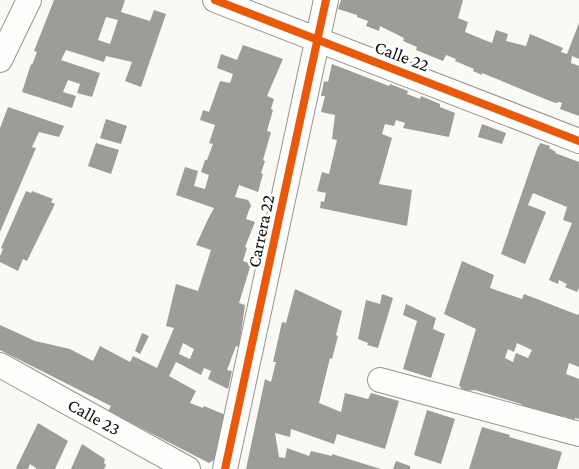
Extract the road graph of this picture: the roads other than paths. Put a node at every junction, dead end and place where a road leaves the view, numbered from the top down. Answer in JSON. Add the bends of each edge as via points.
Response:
{"nodes":[{"id":1,"x":29,"y":0,"type":"edge"},
{"id":2,"x":215,"y":0,"type":"edge"},
{"id":3,"x":326,"y":0,"type":"edge"},
{"id":4,"x":318,"y":40,"type":"junction"},
{"id":5,"x":0,"y":60,"type":"edge"},
{"id":6,"x":579,"y":141,"type":"edge"},
{"id":7,"x":0,"y":365,"type":"edge"},
{"id":8,"x":380,"y":380,"type":"dead end"},
{"id":9,"x":579,"y":434,"type":"edge"},
{"id":10,"x":188,"y":469,"type":"edge"},
{"id":11,"x":226,"y":469,"type":"edge"}],
"edges":[{"from":1,"to":5,"type":"street"},
{"from":2,"to":4,"type":"street","name":"Calle 22"},
{"from":3,"to":4,"type":"street","name":"Carrera 22"},
{"from":4,"to":6,"type":"street","name":"Calle 22"},
{"from":4,"to":11,"type":"street","name":"Carrera 22"},
{"from":7,"to":10,"type":"street","name":"Calle 23"},
{"from":8,"to":9,"type":"street"}]}
